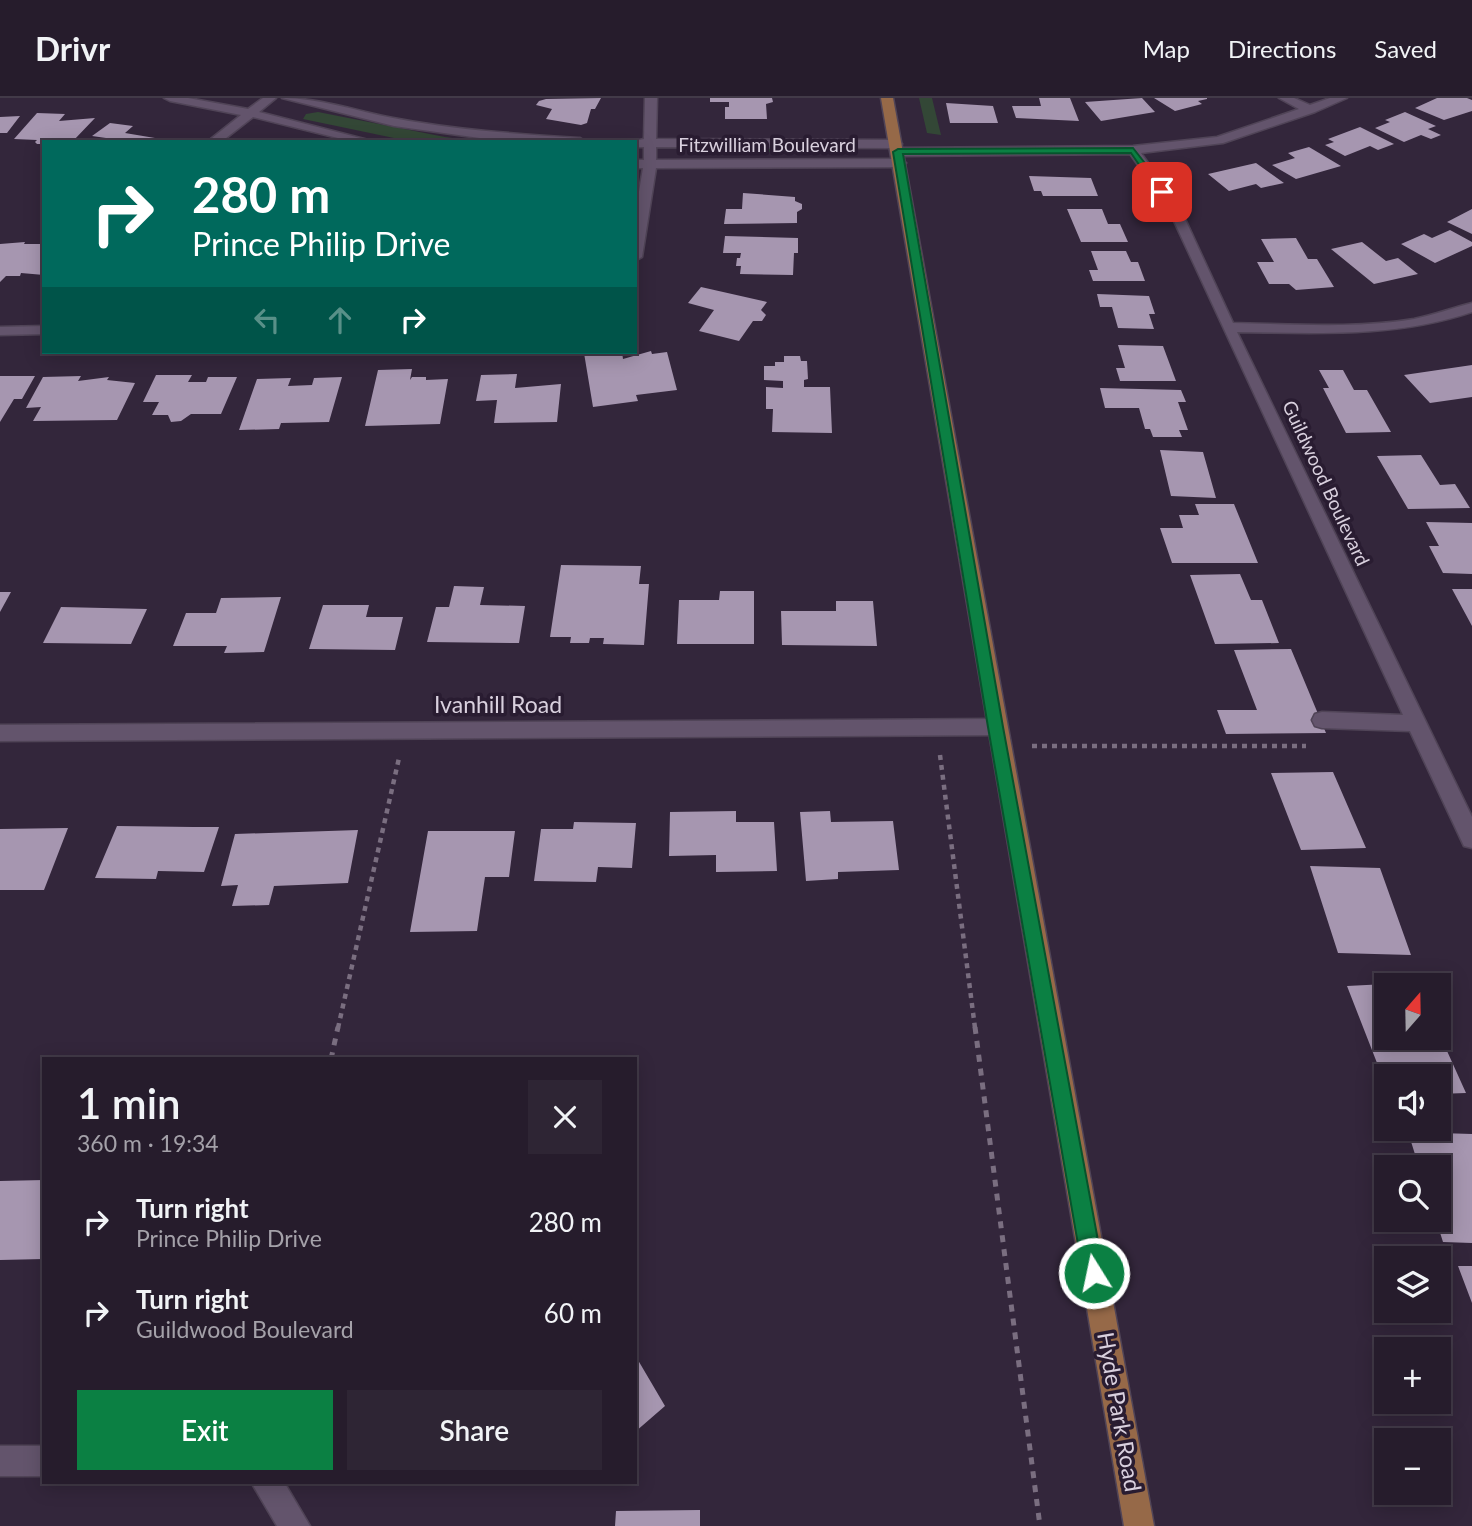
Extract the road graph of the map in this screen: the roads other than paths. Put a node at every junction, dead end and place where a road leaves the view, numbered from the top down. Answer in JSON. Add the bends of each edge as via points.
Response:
{"nodes":[{"id":1,"x":170,"y":98,"type":"edge"},
{"id":2,"x":270,"y":98,"type":"edge"},
{"id":3,"x":288,"y":98,"type":"edge"},
{"id":4,"x":651,"y":98,"type":"edge"},
{"id":5,"x":887,"y":98,"type":"edge"},
{"id":6,"x":1285,"y":98,"type":"edge"},
{"id":7,"x":1341,"y":98,"type":"edge"},
{"id":8,"x":1311,"y":110,"type":"junction"},
{"id":9,"x":250,"y":113,"type":"junction"},
{"id":10,"x":216,"y":140,"type":"edge"},
{"id":11,"x":362,"y":140,"type":"edge"},
{"id":12,"x":548,"y":140,"type":"edge"},
{"id":13,"x":637,"y":143,"type":"edge"},
{"id":14,"x":650,"y":144,"type":"junction"},
{"id":15,"x":1133,"y":150,"type":"junction"},
{"id":16,"x":898,"y":153,"type":"junction"},
{"id":17,"x":637,"y":164,"type":"edge"},
{"id":18,"x":650,"y":164,"type":"junction"},
{"id":19,"x":637,"y":245,"type":"edge"},
{"id":20,"x":1472,"y":307,"type":"edge"},
{"id":21,"x":1228,"y":327,"type":"junction"},
{"id":22,"x":42,"y":330,"type":"edge"},
{"id":23,"x":0,"y":331,"type":"edge"},
{"id":24,"x":1322,"y":720,"type":"dead end"},
{"id":25,"x":1417,"y":723,"type":"junction"},
{"id":26,"x":0,"y":733,"type":"edge"},
{"id":27,"x":998,"y":736,"type":"junction"},
{"id":28,"x":1472,"y":839,"type":"edge"},
{"id":29,"x":0,"y":1461,"type":"edge"},
{"id":30,"x":42,"y":1461,"type":"edge"},
{"id":31,"x":267,"y":1484,"type":"edge"},
{"id":32,"x":295,"y":1526,"type":"edge"},
{"id":33,"x":1139,"y":1526,"type":"edge"}],
"edges":[{"from":1,"to":9,"type":"street"},
{"from":2,"to":9,"type":"street"},
{"from":3,"to":12,"type":"street","via":[[394,122]]},
{"from":4,"to":14,"type":"street"},
{"from":5,"to":16,"type":"main road","name":"Hyde Park Road"},
{"from":6,"to":8,"type":"street"},
{"from":7,"to":8,"type":"street"},
{"from":8,"to":15,"type":"street","via":[[1219,140]]},
{"from":9,"to":10,"type":"street"},
{"from":9,"to":11,"type":"street"},
{"from":13,"to":14,"type":"street","name":"Fitzwilliam Boulevard"},
{"from":14,"to":16,"type":"street","name":"Fitzwilliam Boulevard"},
{"from":14,"to":18,"type":"street"},
{"from":15,"to":16,"type":"street"},
{"from":15,"to":21,"type":"street","name":"Guildwood Boulevard","via":[[1173,206]]},
{"from":16,"to":18,"type":"street","name":"Fitzwilliam Boulevard"},
{"from":16,"to":27,"type":"main road","name":"Hyde Park Road"},
{"from":17,"to":18,"type":"street","name":"Fitzwilliam Boulevard"},
{"from":18,"to":19,"type":"street"},
{"from":20,"to":21,"type":"street","via":[[1451,316],[1404,324],[1327,329]]},
{"from":21,"to":25,"type":"street","name":"Guildwood Boulevard"},
{"from":22,"to":23,"type":"street"},
{"from":24,"to":25,"type":"street"},
{"from":25,"to":28,"type":"street","name":"Guildwood Boulevard"},
{"from":26,"to":27,"type":"street","name":"Ivanhill Road","via":[[936,727]]},
{"from":27,"to":33,"type":"main road","name":"Hyde Park Road"},
{"from":29,"to":30,"type":"street"},
{"from":31,"to":32,"type":"street"}]}
